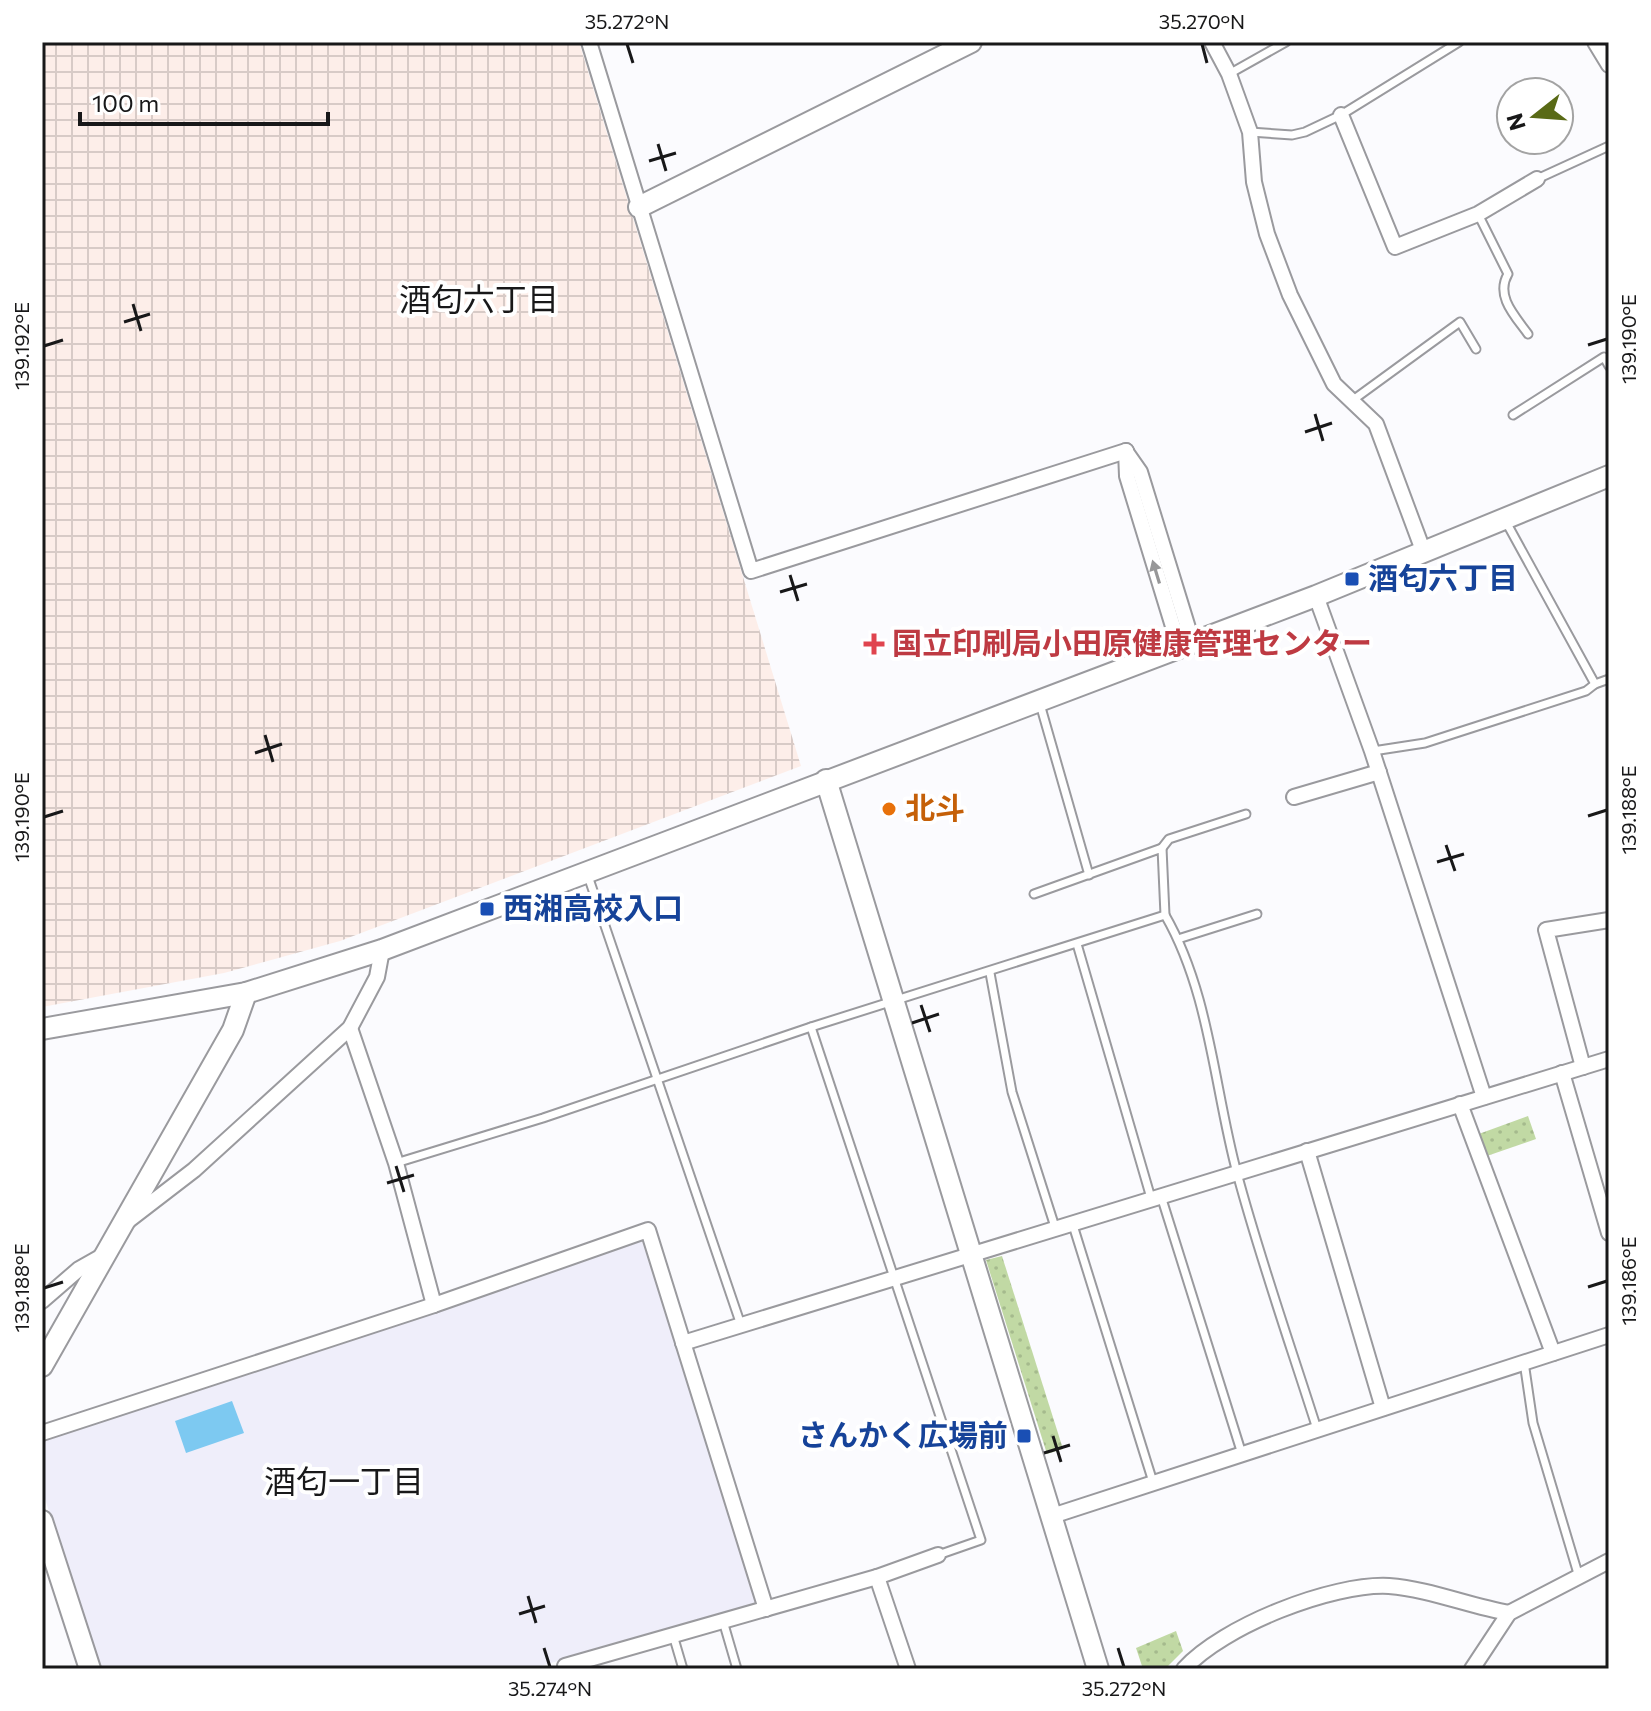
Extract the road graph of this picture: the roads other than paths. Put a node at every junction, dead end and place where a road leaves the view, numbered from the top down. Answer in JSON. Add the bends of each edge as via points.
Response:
{"nodes":[{"id":1,"x":589,"y":42,"type":"edge"},
{"id":2,"x":971,"y":42,"type":"edge"},
{"id":3,"x":1212,"y":42,"type":"edge"},
{"id":4,"x":1286,"y":42,"type":"edge"},
{"id":5,"x":1459,"y":42,"type":"edge"},
{"id":6,"x":1595,"y":42,"type":"edge"},
{"id":7,"x":1609,"y":65,"type":"edge"},
{"id":8,"x":1229,"y":74,"type":"junction"},
{"id":9,"x":1341,"y":115,"type":"junction"},
{"id":10,"x":1250,"y":132,"type":"junction"},
{"id":11,"x":1609,"y":146,"type":"edge"},
{"id":12,"x":1537,"y":179,"type":"joint"},
{"id":13,"x":639,"y":207,"type":"junction"},
{"id":14,"x":1478,"y":214,"type":"junction"},
{"id":15,"x":1528,"y":334,"type":"dead end"},
{"id":16,"x":1476,"y":349,"type":"dead end"},
{"id":17,"x":1609,"y":366,"type":"edge"},
{"id":18,"x":1353,"y":400,"type":"junction"},
{"id":19,"x":1513,"y":415,"type":"dead end"},
{"id":20,"x":1609,"y":476,"type":"edge"},
{"id":21,"x":1505,"y":520,"type":"junction"},
{"id":22,"x":1424,"y":553,"type":"junction"},
{"id":23,"x":1316,"y":596,"type":"junction"},
{"id":24,"x":1186,"y":644,"type":"junction"},
{"id":25,"x":1609,"y":679,"type":"edge"},
{"id":26,"x":1595,"y":684,"type":"junction"},
{"id":27,"x":1039,"y":699,"type":"junction"},
{"id":28,"x":1372,"y":751,"type":"junction"},
{"id":29,"x":1379,"y":772,"type":"junction"},
{"id":30,"x":826,"y":780,"type":"junction"},
{"id":31,"x":1294,"y":797,"type":"dead end"},
{"id":32,"x":1246,"y":814,"type":"dead end"},
{"id":33,"x":1162,"y":848,"type":"junction"},
{"id":34,"x":586,"y":871,"type":"junction"},
{"id":35,"x":1089,"y":875,"type":"junction"},
{"id":36,"x":1034,"y":894,"type":"dead end"},
{"id":37,"x":1257,"y":914,"type":"dead end"},
{"id":38,"x":1165,"y":915,"type":"junction"},
{"id":39,"x":1609,"y":920,"type":"edge"},
{"id":40,"x":1178,"y":939,"type":"junction"},
{"id":41,"x":1077,"y":944,"type":"junction"},
{"id":42,"x":382,"y":950,"type":"junction"},
{"id":43,"x":990,"y":973,"type":"junction"},
{"id":44,"x":246,"y":993,"type":"junction"},
{"id":45,"x":894,"y":1004,"type":"junction"},
{"id":46,"x":811,"y":1027,"type":"junction"},
{"id":47,"x":350,"y":1028,"type":"junction"},
{"id":48,"x":42,"y":1029,"type":"edge"},
{"id":49,"x":1609,"y":1059,"type":"edge"},
{"id":50,"x":1583,"y":1067,"type":"junction"},
{"id":51,"x":1562,"y":1073,"type":"junction"},
{"id":52,"x":657,"y":1079,"type":"junction"},
{"id":53,"x":1484,"y":1097,"type":"junction"},
{"id":54,"x":1460,"y":1104,"type":"junction"},
{"id":55,"x":1307,"y":1151,"type":"junction"},
{"id":56,"x":396,"y":1163,"type":"junction"},
{"id":57,"x":1237,"y":1172,"type":"junction"},
{"id":58,"x":1156,"y":1196,"type":"junction"},
{"id":59,"x":1072,"y":1222,"type":"junction"},
{"id":60,"x":126,"y":1223,"type":"junction"},
{"id":61,"x":1055,"y":1227,"type":"junction"},
{"id":62,"x":1609,"y":1233,"type":"edge"},
{"id":63,"x":970,"y":1252,"type":"junction"},
{"id":64,"x":109,"y":1253,"type":"junction"},
{"id":65,"x":893,"y":1278,"type":"junction"},
{"id":66,"x":42,"y":1301,"type":"edge"},
{"id":67,"x":434,"y":1305,"type":"junction"},
{"id":68,"x":741,"y":1325,"type":"junction"},
{"id":69,"x":1609,"y":1335,"type":"edge"},
{"id":70,"x":683,"y":1343,"type":"junction"},
{"id":71,"x":1553,"y":1353,"type":"junction"},
{"id":72,"x":1524,"y":1362,"type":"junction"},
{"id":73,"x":42,"y":1366,"type":"edge"},
{"id":74,"x":1383,"y":1408,"type":"junction"},
{"id":75,"x":1317,"y":1429,"type":"junction"},
{"id":76,"x":42,"y":1433,"type":"edge"},
{"id":77,"x":1242,"y":1454,"type":"junction"},
{"id":78,"x":1153,"y":1482,"type":"junction"},
{"id":79,"x":1052,"y":1516,"type":"junction"},
{"id":80,"x":42,"y":1521,"type":"edge"},
{"id":81,"x":938,"y":1555,"type":"joint"},
{"id":82,"x":1609,"y":1561,"type":"edge"},
{"id":83,"x":877,"y":1577,"type":"junction"},
{"id":84,"x":1579,"y":1579,"type":"junction"},
{"id":85,"x":766,"y":1609,"type":"junction"},
{"id":86,"x":1509,"y":1613,"type":"junction"},
{"id":87,"x":723,"y":1621,"type":"junction"},
{"id":88,"x":673,"y":1635,"type":"junction"},
{"id":89,"x":596,"y":1664,"type":"edge"},
{"id":90,"x":565,"y":1666,"type":"dead end"},
{"id":91,"x":90,"y":1669,"type":"edge"},
{"id":92,"x":683,"y":1669,"type":"edge"},
{"id":93,"x":737,"y":1669,"type":"edge"},
{"id":94,"x":908,"y":1669,"type":"edge"},
{"id":95,"x":1098,"y":1669,"type":"edge"},
{"id":96,"x":1184,"y":1669,"type":"edge"},
{"id":97,"x":1472,"y":1669,"type":"edge"}],
"edges":[{"from":1,"to":13,"type":"street"},
{"from":2,"to":13,"type":"street"},
{"from":3,"to":8,"type":"street"},
{"from":4,"to":8,"type":"lane"},
{"from":5,"to":9,"type":"lane"},
{"from":6,"to":7,"type":"street"},
{"from":8,"to":10,"type":"street"},
{"from":9,"to":10,"type":"lane","via":[[1292,135]]},
{"from":9,"to":14,"type":"street","via":[[1395,247]]},
{"from":10,"to":18,"type":"street","via":[[1254,182],[1282,276],[1334,384]]},
{"from":11,"to":12,"type":"lane"},
{"from":12,"to":14,"type":"street"},
{"from":13,"to":24,"type":"street","via":[[751,571],[1126,451],[1140,472]]},
{"from":14,"to":15,"type":"lane","via":[[1508,274],[1502,283],[1506,303]]},
{"from":16,"to":18,"type":"lane","via":[[1460,322]]},
{"from":17,"to":19,"type":"lane","via":[[1604,357]]},
{"from":18,"to":22,"type":"street","via":[[1376,424]]},
{"from":20,"to":21,"type":"street"},
{"from":21,"to":22,"type":"street"},
{"from":21,"to":26,"type":"lane"},
{"from":22,"to":23,"type":"street"},
{"from":23,"to":24,"type":"street"},
{"from":23,"to":28,"type":"street"},
{"from":24,"to":27,"type":"street"},
{"from":25,"to":26,"type":"lane"},
{"from":26,"to":28,"type":"lane","via":[[1425,743]]},
{"from":27,"to":30,"type":"street"},
{"from":27,"to":35,"type":"lane"},
{"from":28,"to":29,"type":"street"},
{"from":29,"to":31,"type":"street"},
{"from":29,"to":53,"type":"street"},
{"from":30,"to":34,"type":"street"},
{"from":30,"to":45,"type":"street"},
{"from":32,"to":33,"type":"lane","via":[[1169,839]]},
{"from":33,"to":35,"type":"lane"},
{"from":33,"to":38,"type":"lane"},
{"from":34,"to":42,"type":"street"},
{"from":34,"to":52,"type":"lane"},
{"from":35,"to":36,"type":"lane"},
{"from":37,"to":40,"type":"lane"},
{"from":38,"to":40,"type":"lane"},
{"from":38,"to":41,"type":"lane"},
{"from":39,"to":50,"type":"street","via":[[1546,930]]},
{"from":40,"to":57,"type":"lane","via":[[1197,991]]},
{"from":41,"to":43,"type":"lane"},
{"from":41,"to":58,"type":"lane"},
{"from":42,"to":44,"type":"street"},
{"from":42,"to":47,"type":"street","via":[[377,977]]},
{"from":43,"to":45,"type":"lane"},
{"from":43,"to":61,"type":"lane","via":[[1012,1092]]},
{"from":44,"to":48,"type":"street"},
{"from":44,"to":60,"type":"street","via":[[233,1030]]},
{"from":45,"to":46,"type":"lane"},
{"from":45,"to":63,"type":"street"},
{"from":46,"to":52,"type":"lane"},
{"from":46,"to":65,"type":"lane"},
{"from":47,"to":56,"type":"street"},
{"from":47,"to":60,"type":"street","via":[[194,1170]]},
{"from":49,"to":50,"type":"street"},
{"from":50,"to":51,"type":"street"},
{"from":51,"to":53,"type":"street"},
{"from":51,"to":62,"type":"street"},
{"from":52,"to":56,"type":"lane"},
{"from":52,"to":68,"type":"lane"},
{"from":53,"to":54,"type":"street"},
{"from":54,"to":55,"type":"street"},
{"from":54,"to":71,"type":"street"},
{"from":55,"to":57,"type":"street"},
{"from":55,"to":74,"type":"street"},
{"from":56,"to":67,"type":"street"},
{"from":57,"to":58,"type":"street"},
{"from":57,"to":75,"type":"lane"},
{"from":58,"to":59,"type":"street"},
{"from":58,"to":77,"type":"lane"},
{"from":59,"to":61,"type":"street"},
{"from":59,"to":78,"type":"lane"},
{"from":60,"to":64,"type":"street"},
{"from":61,"to":63,"type":"street"},
{"from":63,"to":65,"type":"street"},
{"from":63,"to":79,"type":"street"},
{"from":64,"to":66,"type":"street","via":[[79,1269]]},
{"from":64,"to":73,"type":"street"},
{"from":65,"to":68,"type":"street"},
{"from":65,"to":81,"type":"lane","via":[[981,1540]]},
{"from":67,"to":70,"type":"street","via":[[648,1230]]},
{"from":67,"to":76,"type":"street"},
{"from":68,"to":70,"type":"street"},
{"from":69,"to":71,"type":"street"},
{"from":70,"to":85,"type":"street"},
{"from":71,"to":72,"type":"street"},
{"from":72,"to":74,"type":"street"},
{"from":72,"to":84,"type":"lane","via":[[1533,1423]]},
{"from":74,"to":75,"type":"street"},
{"from":75,"to":77,"type":"street"},
{"from":77,"to":78,"type":"street"},
{"from":78,"to":79,"type":"street"},
{"from":79,"to":95,"type":"street"},
{"from":80,"to":91,"type":"street"},
{"from":81,"to":83,"type":"street"},
{"from":82,"to":84,"type":"street"},
{"from":83,"to":85,"type":"street"},
{"from":83,"to":94,"type":"street"},
{"from":84,"to":86,"type":"street"},
{"from":85,"to":87,"type":"street"},
{"from":86,"to":96,"type":"street","via":[[1369,1585],[1235,1629]]},
{"from":86,"to":97,"type":"street"},
{"from":87,"to":88,"type":"street"},
{"from":87,"to":93,"type":"lane"},
{"from":88,"to":89,"type":"street"},
{"from":88,"to":92,"type":"lane"},
{"from":89,"to":90,"type":"street"}]}
